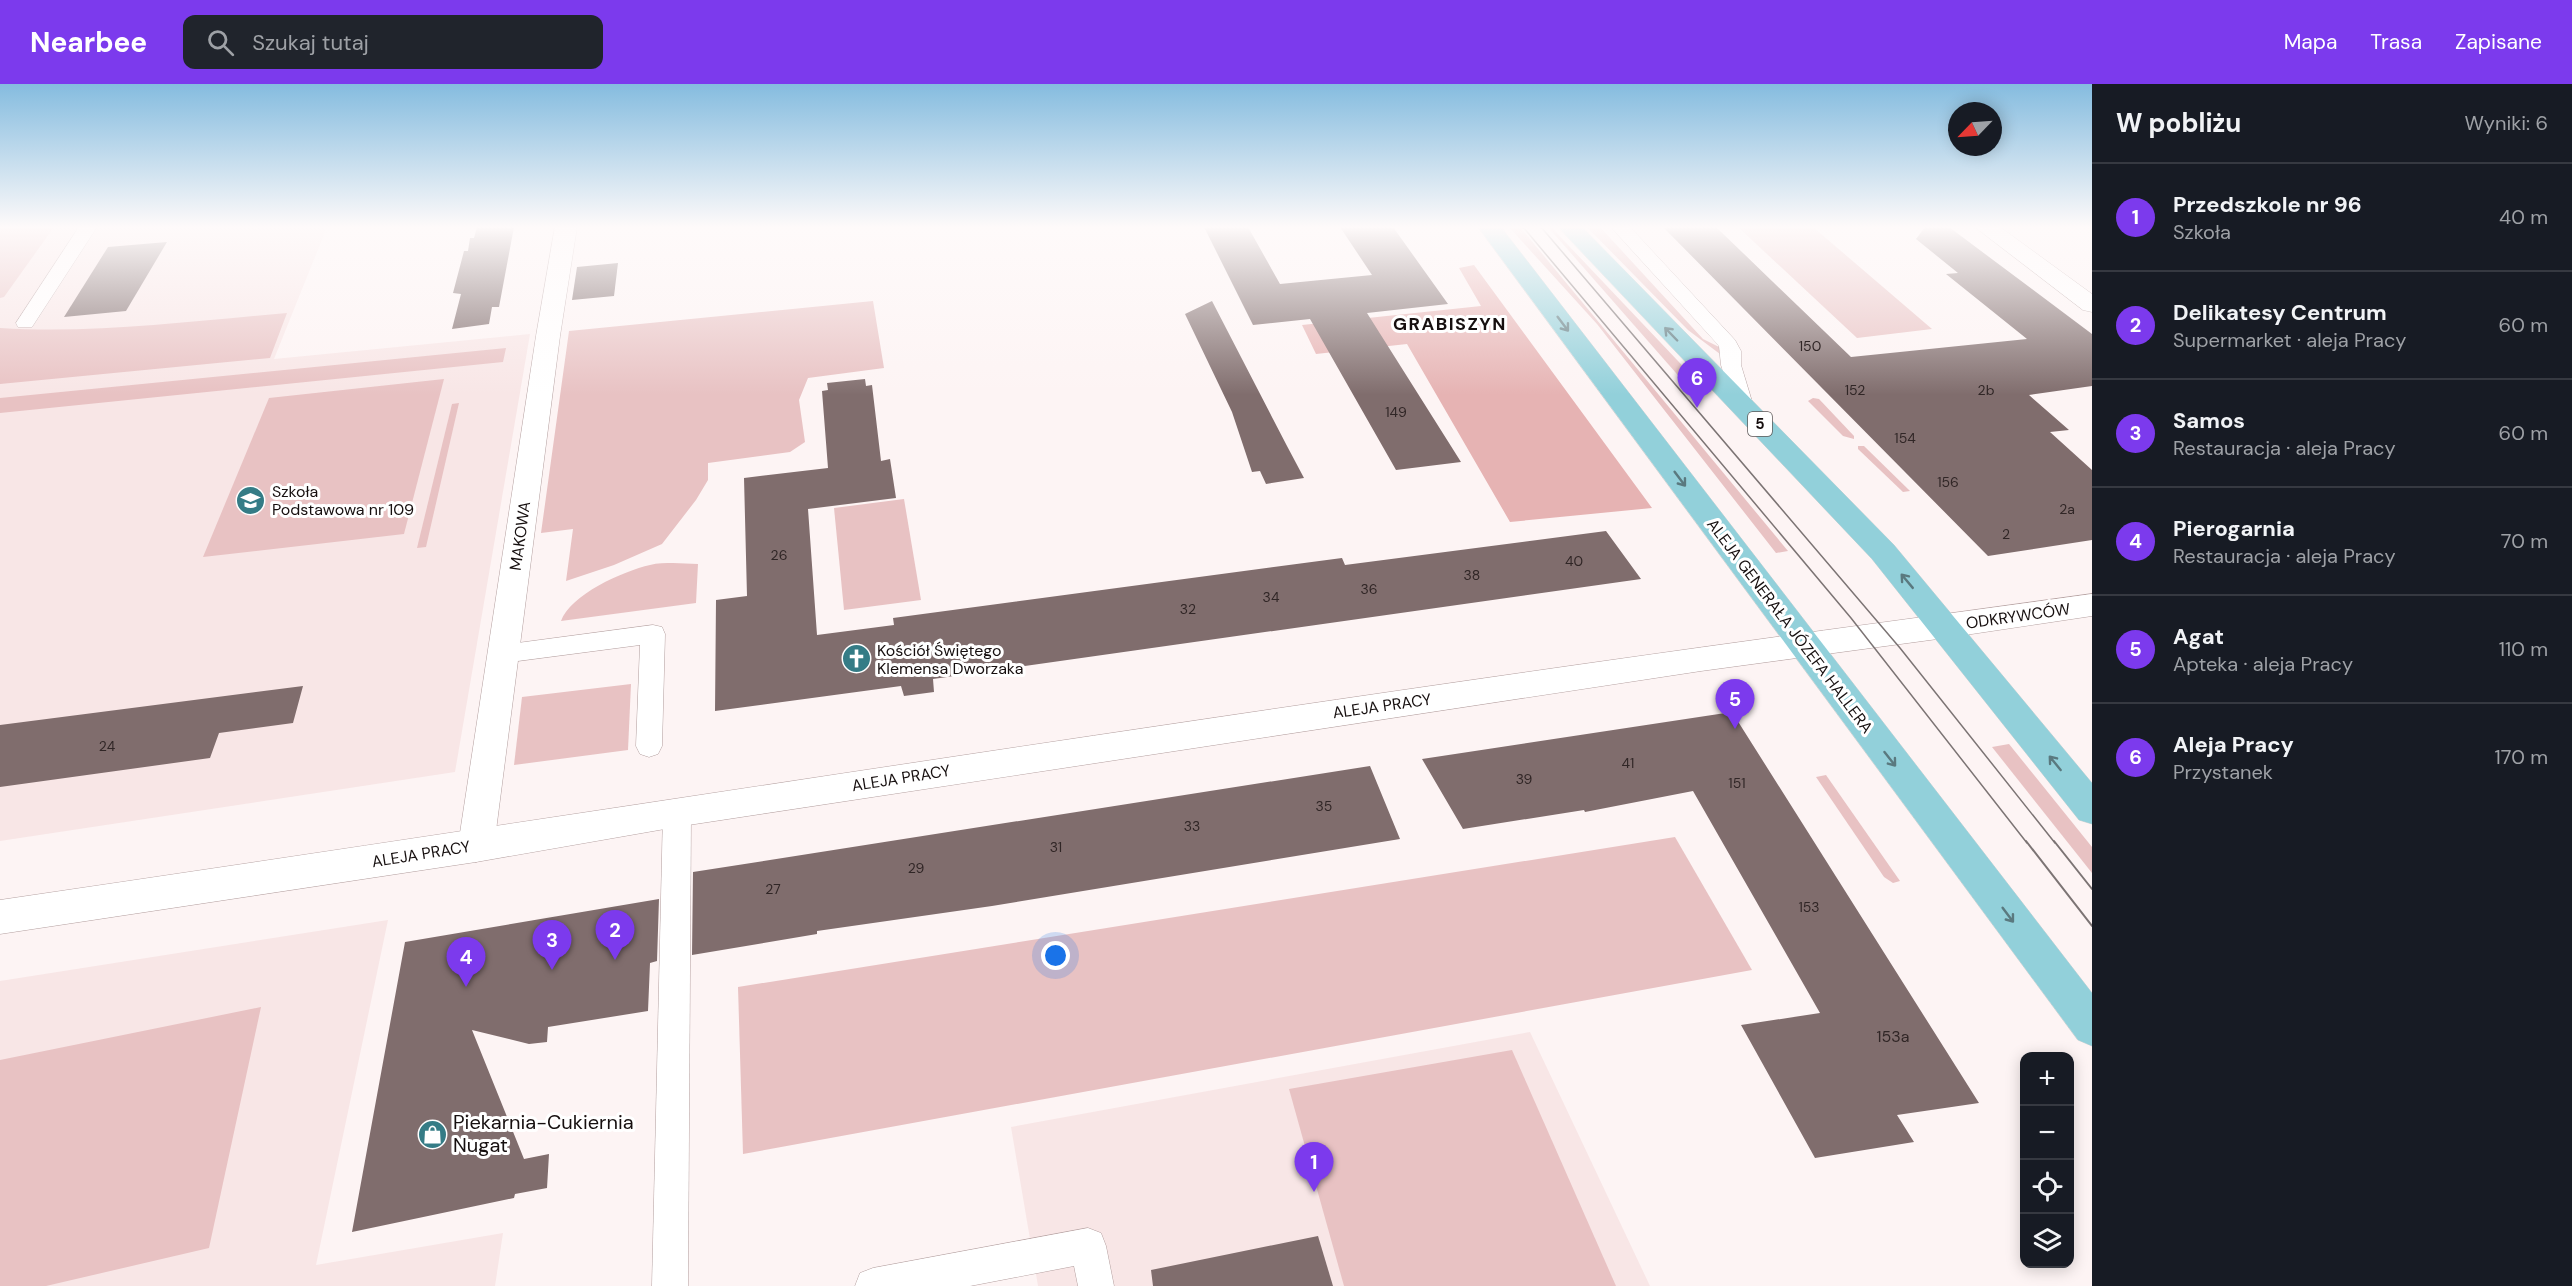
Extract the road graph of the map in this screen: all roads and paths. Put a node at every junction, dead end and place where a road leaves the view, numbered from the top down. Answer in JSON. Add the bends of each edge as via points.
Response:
{"nodes":[{"id":1,"x":51,"y":283,"type":"edge"},
{"id":2,"x":557,"y":283,"type":"edge"},
{"id":3,"x":1531,"y":283,"type":"edge"},
{"id":4,"x":1623,"y":283,"type":"edge"},
{"id":5,"x":1672,"y":283,"type":"edge"},
{"id":6,"x":2062,"y":283,"type":"edge"},
{"id":7,"x":2085,"y":283,"type":"edge"},
{"id":8,"x":2066,"y":286,"type":"junction"},
{"id":9,"x":2092,"y":305,"type":"edge"},
{"id":10,"x":25,"y":323,"type":"dead end"},
{"id":11,"x":1744,"y":408,"type":"junction"},
{"id":12,"x":2092,"y":605,"type":"edge"},
{"id":13,"x":1945,"y":626,"type":"junction"},
{"id":14,"x":1804,"y":646,"type":"junction"},
{"id":15,"x":503,"y":654,"type":"junction"},
{"id":16,"x":649,"y":746,"type":"dead end"},
{"id":17,"x":2092,"y":809,"type":"edge"},
{"id":18,"x":677,"y":812,"type":"junction"},
{"id":19,"x":476,"y":846,"type":"junction"},
{"id":20,"x":0,"y":917,"type":"edge"},
{"id":21,"x":2092,"y":1026,"type":"edge"},
{"id":22,"x":670,"y":1286,"type":"edge"},
{"id":23,"x":873,"y":1286,"type":"edge"},
{"id":24,"x":1096,"y":1286,"type":"edge"}],
"edges":[{"from":1,"to":10,"type":"lane"},
{"from":2,"to":15,"type":"street","name":"MAKOWA"},
{"from":3,"to":14,"type":"main road","name":"ALEJA GENERAŁA JÓZEFA HALLERA","one_way":true},
{"from":11,"to":4,"type":"main road","number":"5","one_way":true},
{"from":5,"to":11,"type":"lane","via":[[1728,344]]},
{"from":6,"to":8,"type":"street"},
{"from":7,"to":8,"type":"street"},
{"from":8,"to":9,"type":"street"},
{"from":13,"to":11,"type":"main road","number":"5","one_way":true,"via":[[1883,552]]},
{"from":12,"to":13,"type":"street","name":"ODKRYWCÓW"},
{"from":13,"to":14,"type":"street","name":"ODKRYWCÓW"},
{"from":17,"to":13,"type":"main road","number":"5","one_way":true},
{"from":14,"to":18,"type":"street","name":"ALEJA PRACY"},
{"from":14,"to":21,"type":"main road","name":"ALEJA GENERAŁA JÓZEFA HALLERA","one_way":true},
{"from":15,"to":16,"type":"lane","via":[[652,634]]},
{"from":15,"to":19,"type":"street","name":"MAKOWA"},
{"from":18,"to":19,"type":"street","name":"ALEJA PRACY"},
{"from":18,"to":22,"type":"lane"},
{"from":19,"to":20,"type":"street","name":"ALEJA PRACY"},
{"from":23,"to":24,"type":"lane","via":[[1088,1246]]}]}
